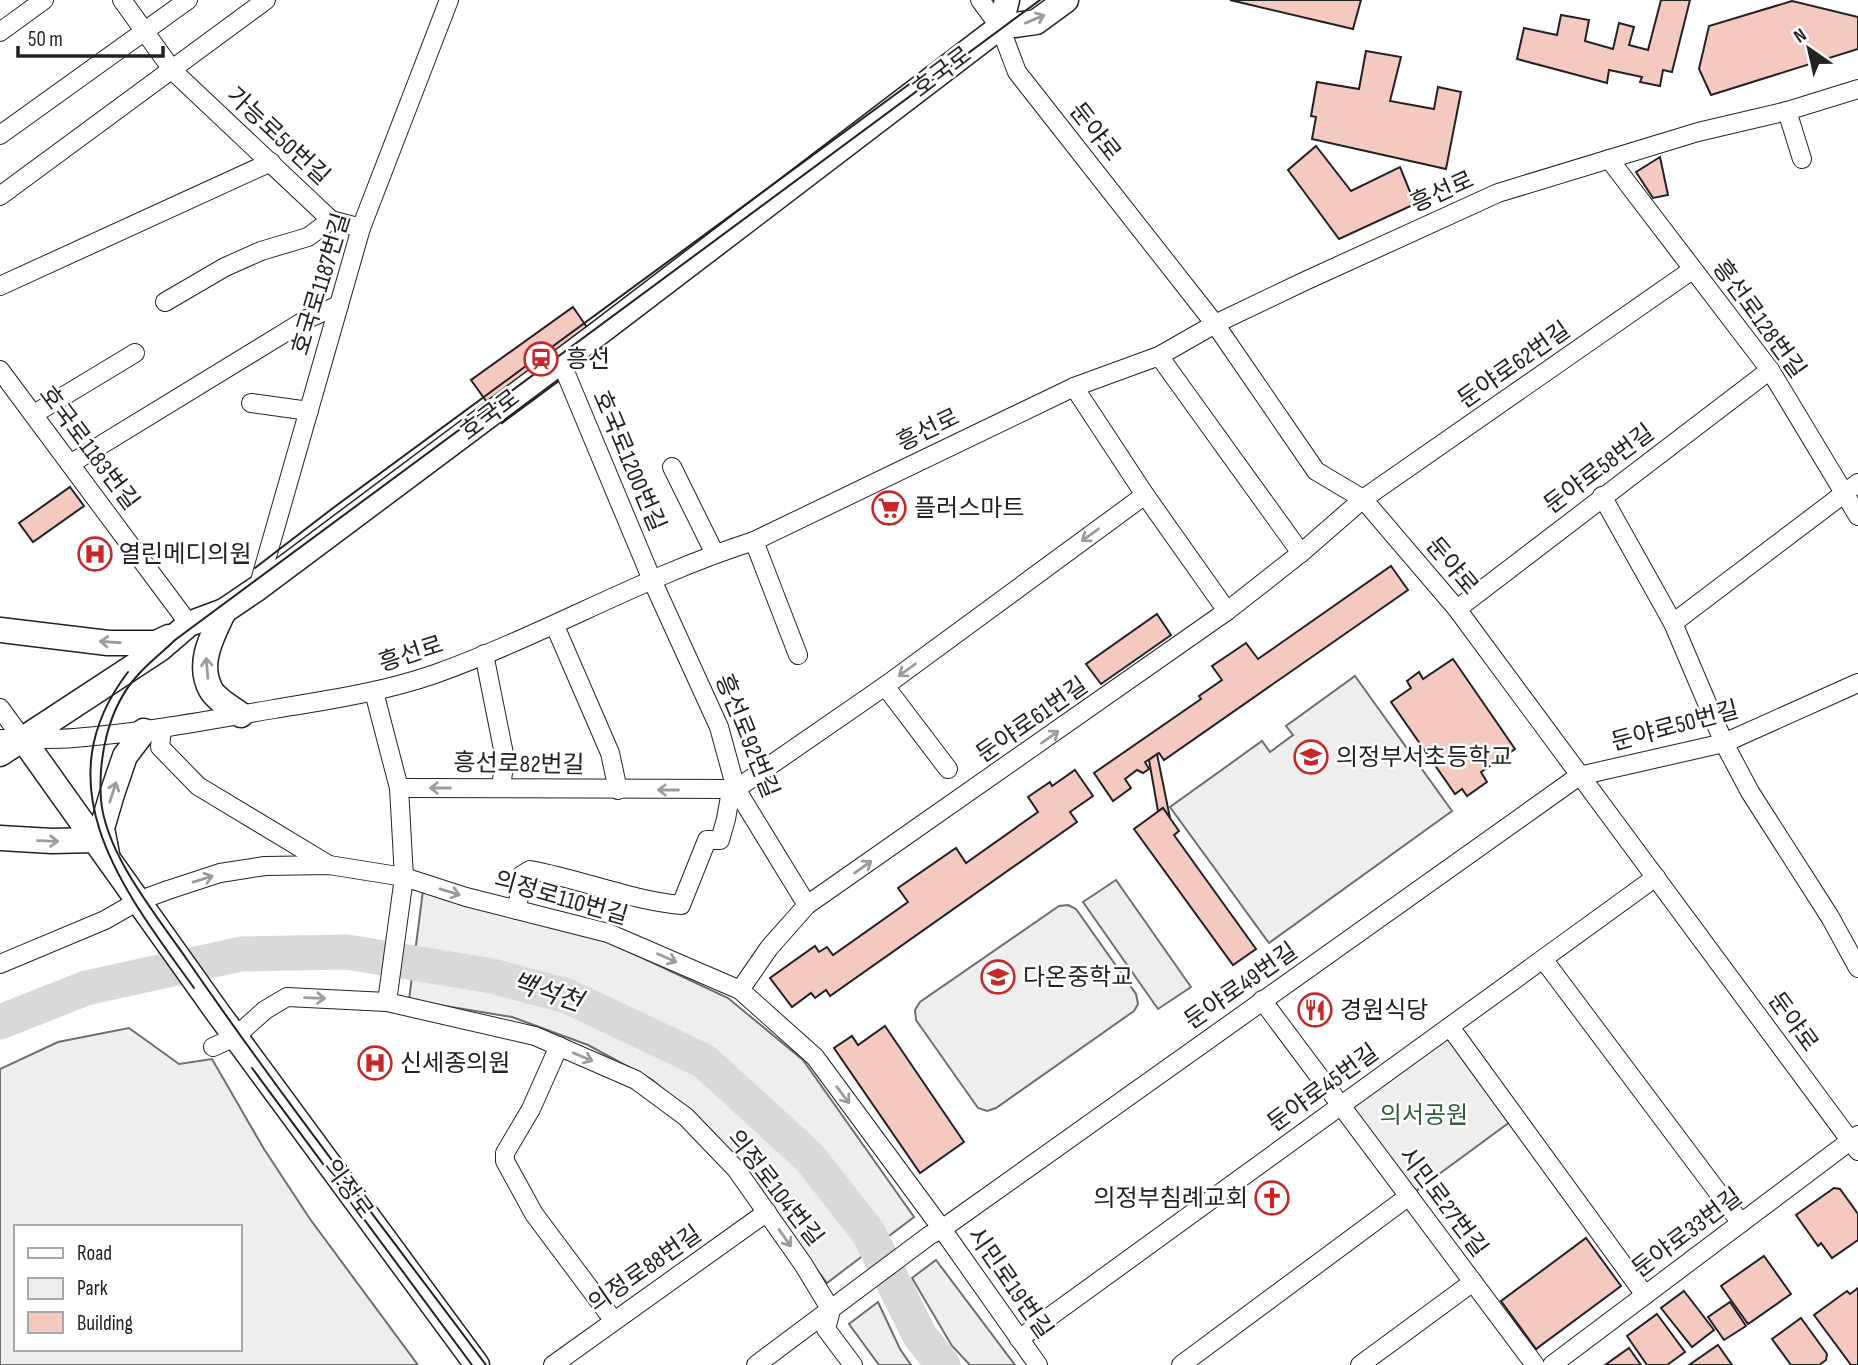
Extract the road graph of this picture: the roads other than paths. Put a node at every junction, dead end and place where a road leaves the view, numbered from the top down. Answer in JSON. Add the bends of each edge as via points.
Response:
{"nodes":[{"id":1,"x":44,"y":0,"type":"edge"},
{"id":2,"x":122,"y":0,"type":"edge"},
{"id":3,"x":188,"y":0,"type":"edge"},
{"id":4,"x":266,"y":0,"type":"edge"},
{"id":5,"x":449,"y":0,"type":"edge"},
{"id":6,"x":980,"y":0,"type":"edge"},
{"id":7,"x":1007,"y":0,"type":"edge"},
{"id":8,"x":1066,"y":0,"type":"edge"},
{"id":9,"x":1000,"y":27,"type":"junction"},
{"id":10,"x":0,"y":32,"type":"edge"},
{"id":11,"x":145,"y":32,"type":"junction"},
{"id":12,"x":173,"y":71,"type":"junction"},
{"id":13,"x":1858,"y":89,"type":"edge"},
{"id":14,"x":1787,"y":111,"type":"junction"},
{"id":15,"x":0,"y":135,"type":"edge"},
{"id":16,"x":1609,"y":159,"type":"junction"},
{"id":17,"x":1802,"y":159,"type":"dead end"},
{"id":18,"x":271,"y":162,"type":"junction"},
{"id":19,"x":0,"y":196,"type":"edge"},
{"id":20,"x":331,"y":220,"type":"junction"},
{"id":21,"x":361,"y":228,"type":"junction"},
{"id":22,"x":1692,"y":270,"type":"junction"},
{"id":23,"x":0,"y":286,"type":"edge"},
{"id":24,"x":164,"y":302,"type":"dead end"},
{"id":25,"x":339,"y":305,"type":"junction"},
{"id":26,"x":1215,"y":324,"type":"junction"},
{"id":27,"x":135,"y":354,"type":"dead end"},
{"id":28,"x":1159,"y":356,"type":"junction"},
{"id":29,"x":561,"y":362,"type":"junction"},
{"id":30,"x":1770,"y":370,"type":"junction"},
{"id":31,"x":2,"y":378,"type":"edge"},
{"id":32,"x":1074,"y":387,"type":"junction"},
{"id":33,"x":251,"y":403,"type":"dead end"},
{"id":34,"x":309,"y":411,"type":"junction"},
{"id":35,"x":34,"y":414,"type":"junction"},
{"id":36,"x":70,"y":464,"type":"junction"},
{"id":37,"x":672,"y":467,"type":"dead end"},
{"id":38,"x":1851,"y":488,"type":"edge"},
{"id":39,"x":1145,"y":495,"type":"junction"},
{"id":40,"x":1602,"y":496,"type":"junction"},
{"id":41,"x":1363,"y":499,"type":"junction"},
{"id":42,"x":1858,"y":516,"type":"edge"},
{"id":43,"x":754,"y":541,"type":"junction"},
{"id":44,"x":1301,"y":553,"type":"junction"},
{"id":45,"x":715,"y":554,"type":"junction"},
{"id":46,"x":652,"y":580,"type":"junction"},
{"id":47,"x":258,"y":588,"type":"junction"},
{"id":48,"x":1457,"y":609,"type":"junction"},
{"id":49,"x":224,"y":611,"type":"junction"},
{"id":50,"x":1227,"y":611,"type":"junction"},
{"id":51,"x":1673,"y":623,"type":"junction"},
{"id":52,"x":555,"y":626,"type":"junction"},
{"id":53,"x":182,"y":628,"type":"junction"},
{"id":54,"x":0,"y":630,"type":"edge"},
{"id":55,"x":484,"y":654,"type":"junction"},
{"id":56,"x":798,"y":655,"type":"dead end"},
{"id":57,"x":1858,"y":683,"type":"edge"},
{"id":58,"x":885,"y":686,"type":"junction"},
{"id":59,"x":374,"y":692,"type":"junction"},
{"id":60,"x":0,"y":708,"type":"edge"},
{"id":61,"x":241,"y":715,"type":"junction"},
{"id":62,"x":153,"y":730,"type":"junction"},
{"id":63,"x":11,"y":738,"type":"edge"},
{"id":64,"x":1724,"y":743,"type":"junction"},
{"id":65,"x":0,"y":754,"type":"edge"},
{"id":66,"x":948,"y":769,"type":"dead end"},
{"id":67,"x":1579,"y":776,"type":"junction"},
{"id":68,"x":501,"y":787,"type":"junction"},
{"id":69,"x":400,"y":788,"type":"junction"},
{"id":70,"x":618,"y":790,"type":"junction"},
{"id":71,"x":733,"y":790,"type":"junction"},
{"id":72,"x":0,"y":838,"type":"edge"},
{"id":73,"x":102,"y":849,"type":"junction"},
{"id":74,"x":329,"y":865,"type":"junction"},
{"id":75,"x":404,"y":877,"type":"junction"},
{"id":76,"x":1656,"y":877,"type":"junction"},
{"id":77,"x":807,"y":905,"type":"junction"},
{"id":78,"x":143,"y":907,"type":"junction"},
{"id":79,"x":517,"y":909,"type":"junction"},
{"id":80,"x":1543,"y":959,"type":"junction"},
{"id":81,"x":0,"y":964,"type":"edge"},
{"id":82,"x":1858,"y":968,"type":"edge"},
{"id":83,"x":740,"y":990,"type":"junction"},
{"id":84,"x":1262,"y":1000,"type":"junction"},
{"id":85,"x":387,"y":1002,"type":"junction"},
{"id":86,"x":1450,"y":1027,"type":"junction"},
{"id":87,"x":236,"y":1037,"type":"junction"},
{"id":88,"x":558,"y":1046,"type":"junction"},
{"id":89,"x":213,"y":1047,"type":"dead end"},
{"id":90,"x":1340,"y":1105,"type":"junction"},
{"id":91,"x":1855,"y":1142,"type":"edge"},
{"id":92,"x":1409,"y":1196,"type":"junction"},
{"id":93,"x":766,"y":1212,"type":"junction"},
{"id":94,"x":1741,"y":1223,"type":"junction"},
{"id":95,"x":936,"y":1232,"type":"junction"},
{"id":96,"x":1473,"y":1282,"type":"junction"},
{"id":97,"x":1645,"y":1296,"type":"junction"},
{"id":98,"x":833,"y":1308,"type":"junction"},
{"id":99,"x":614,"y":1321,"type":"junction"},
{"id":100,"x":1019,"y":1339,"type":"junction"},
{"id":101,"x":477,"y":1365,"type":"edge"},
{"id":102,"x":553,"y":1365,"type":"edge"},
{"id":103,"x":756,"y":1365,"type":"edge"},
{"id":104,"x":853,"y":1365,"type":"edge"},
{"id":105,"x":1038,"y":1365,"type":"edge"},
{"id":106,"x":1181,"y":1365,"type":"edge"},
{"id":107,"x":1360,"y":1365,"type":"edge"},
{"id":108,"x":1535,"y":1365,"type":"edge"},
{"id":109,"x":1552,"y":1365,"type":"edge"}],
"edges":[{"from":1,"to":10,"type":"street"},
{"from":2,"to":11,"type":"street","name":"가능로50번길"},
{"from":3,"to":11,"type":"street"},
{"from":4,"to":12,"type":"street"},
{"from":5,"to":21,"type":"street","name":"호국로1187번길"},
{"from":6,"to":9,"type":"street","name":"둔야로"},
{"from":7,"to":9,"type":"street"},
{"from":9,"to":8,"type":"street","name":"호국로","one_way":true,"via":[[1036,22]]},
{"from":9,"to":26,"type":"street","name":"둔야로","via":[[1017,72]]},
{"from":9,"to":29,"type":"street","name":"호국로"},
{"from":11,"to":12,"type":"street","name":"가능로50번길"},
{"from":11,"to":15,"type":"street"},
{"from":12,"to":18,"type":"street","name":"가능로50번길"},
{"from":12,"to":19,"type":"street"},
{"from":13,"to":14,"type":"street","name":"흥선로"},
{"from":14,"to":16,"type":"street","name":"흥선로"},
{"from":14,"to":17,"type":"street"},
{"from":16,"to":22,"type":"street","name":"흥선로128번길"},
{"from":16,"to":26,"type":"street","name":"흥선로","via":[[1498,193]]},
{"from":18,"to":20,"type":"street","name":"가능로50번길"},
{"from":18,"to":23,"type":"street"},
{"from":20,"to":21,"type":"street","name":"가능로50번길"},
{"from":20,"to":24,"type":"street","via":[[308,237],[225,267]]},
{"from":21,"to":25,"type":"street","name":"호국로1187번길"},
{"from":22,"to":30,"type":"street","name":"흥선로128번길"},
{"from":22,"to":41,"type":"street","name":"둔야로62번길"},
{"from":25,"to":34,"type":"street","name":"호국로1187번길"},
{"from":25,"to":36,"type":"street","via":[[307,319]]},
{"from":26,"to":28,"type":"street","name":"흥선로"},
{"from":26,"to":41,"type":"street","name":"둔야로","via":[[1316,471]]},
{"from":27,"to":35,"type":"street"},
{"from":28,"to":32,"type":"street","name":"흥선로"},
{"from":28,"to":44,"type":"street"},
{"from":29,"to":46,"type":"street","name":"호국로1200번길"},
{"from":29,"to":47,"type":"street","name":"호국로"},
{"from":30,"to":38,"type":"street","name":"흥선로128번길"},
{"from":30,"to":40,"type":"street","name":"둔야로58번길"},
{"from":31,"to":35,"type":"street","name":"호국로1183번길"},
{"from":32,"to":39,"type":"street"},
{"from":32,"to":43,"type":"street","name":"흥선로"},
{"from":33,"to":34,"type":"street"},
{"from":34,"to":47,"type":"street","name":"호국로1187번길"},
{"from":35,"to":36,"type":"street","name":"호국로1183번길"},
{"from":36,"to":53,"type":"street","name":"호국로1183번길"},
{"from":37,"to":45,"type":"street"},
{"from":38,"to":42,"type":"street","name":"흥선로128번길"},
{"from":38,"to":51,"type":"street"},
{"from":39,"to":50,"type":"street"},
{"from":39,"to":58,"type":"street","one_way":true},
{"from":40,"to":48,"type":"street","name":"둔야로58번길"},
{"from":40,"to":51,"type":"street"},
{"from":41,"to":44,"type":"street","name":"둔야로61번길"},
{"from":41,"to":48,"type":"street","name":"둔야로"},
{"from":43,"to":45,"type":"street","name":"흥선로"},
{"from":43,"to":56,"type":"street"},
{"from":44,"to":50,"type":"street","name":"둔야로61번길"},
{"from":45,"to":46,"type":"street","name":"흥선로"},
{"from":46,"to":52,"type":"street","name":"흥선로"},
{"from":46,"to":71,"type":"street","name":"흥선로92번길","via":[[719,727]]},
{"from":47,"to":49,"type":"street","name":"호국로"},
{"from":48,"to":67,"type":"street","name":"둔야로"},
{"from":49,"to":53,"type":"street","name":"호국로"},
{"from":61,"to":49,"type":"street","one_way":true,"via":[[212,691],[206,674],[206,648]]},
{"from":77,"to":50,"type":"street","name":"둔야로61번길","one_way":true},
{"from":51,"to":64,"type":"street"},
{"from":52,"to":55,"type":"street","name":"흥선로"},
{"from":52,"to":70,"type":"street","via":[[610,753]]},
{"from":53,"to":54,"type":"street","one_way":true,"via":[[156,643],[108,643]]},
{"from":53,"to":63,"type":"street","name":"호국로","via":[[160,649]]},
{"from":55,"to":59,"type":"street","name":"흥선로"},
{"from":55,"to":68,"type":"street","via":[[505,759]]},
{"from":57,"to":64,"type":"street","name":"둔야로50번길"},
{"from":58,"to":66,"type":"street"},
{"from":58,"to":71,"type":"street"},
{"from":59,"to":61,"type":"street","name":"흥선로"},
{"from":59,"to":69,"type":"street"},
{"from":60,"to":63,"type":"street"},
{"from":61,"to":62,"type":"street","name":"흥선로"},
{"from":62,"to":63,"type":"street","name":"흥선로"},
{"from":73,"to":62,"type":"street","one_way":true,"via":[[102,828],[125,757]]},
{"from":62,"to":74,"type":"street","via":[[160,747],[198,786]]},
{"from":63,"to":65,"type":"street","name":"호국로"},
{"from":63,"to":73,"type":"street"},
{"from":64,"to":67,"type":"street","name":"둔야로50번길"},
{"from":64,"to":82,"type":"street"},
{"from":67,"to":76,"type":"street","name":"둔야로"},
{"from":67,"to":84,"type":"street","name":"둔야로49번길"},
{"from":68,"to":69,"type":"street","name":"흥선로82번길","one_way":true},
{"from":68,"to":70,"type":"street","name":"흥선로82번길"},
{"from":69,"to":75,"type":"street"},
{"from":71,"to":70,"type":"street","name":"흥선로82번길","one_way":true},
{"from":71,"to":77,"type":"street","name":"흥선로92번길"},
{"from":71,"to":79,"type":"street","via":[[720,840],[707,840],[681,905],[530,870],[522,875]]},
{"from":72,"to":73,"type":"street","one_way":true},
{"from":73,"to":78,"type":"street"},
{"from":74,"to":75,"type":"street","name":"의정로110번길"},
{"from":78,"to":74,"type":"street","name":"의정로110번길","one_way":true,"via":[[220,873],[265,866]]},
{"from":75,"to":79,"type":"street","name":"의정로110번길","one_way":true},
{"from":75,"to":85,"type":"street"},
{"from":76,"to":80,"type":"street","name":"둔야로45번길"},
{"from":76,"to":91,"type":"street","name":"둔야로"},
{"from":77,"to":83,"type":"street","name":"둔야로61번길"},
{"from":78,"to":81,"type":"street","name":"의정로110번길"},
{"from":78,"to":87,"type":"street","name":"의정로"},
{"from":79,"to":83,"type":"street","name":"의정로110번길","one_way":true,"via":[[608,933]]},
{"from":80,"to":86,"type":"street","name":"둔야로45번길"},
{"from":80,"to":94,"type":"street"},
{"from":83,"to":95,"type":"street","name":"의정로110번길","one_way":true,"via":[[815,1057]]},
{"from":84,"to":90,"type":"street","name":"시민로27번길"},
{"from":84,"to":95,"type":"street","name":"둔야로49번길"},
{"from":87,"to":85,"type":"street","name":"의정로104번길","one_way":true,"via":[[287,997]]},
{"from":85,"to":88,"type":"street","name":"의정로104번길","via":[[535,1036]]},
{"from":86,"to":90,"type":"street","name":"둔야로45번길"},
{"from":86,"to":97,"type":"street"},
{"from":87,"to":89,"type":"street","name":"의정로104번길"},
{"from":87,"to":101,"type":"street","name":"의정로"},
{"from":88,"to":93,"type":"street","name":"의정로104번길","one_way":true,"via":[[636,1080],[686,1117],[736,1169]]},
{"from":88,"to":99,"type":"street","via":[[505,1161],[534,1213]]},
{"from":90,"to":92,"type":"street","name":"시민로27번길"},
{"from":90,"to":100,"type":"street","name":"둔야로45번길"},
{"from":91,"to":94,"type":"street","name":"둔야로33번길"},
{"from":92,"to":96,"type":"street","name":"시민로27번길"},
{"from":92,"to":106,"type":"street"},
{"from":93,"to":98,"type":"street","name":"의정로104번길","one_way":true},
{"from":93,"to":99,"type":"street","name":"의정로88번길"},
{"from":94,"to":97,"type":"street","name":"둔야로33번길"},
{"from":95,"to":98,"type":"street","name":"둔야로49번길"},
{"from":95,"to":100,"type":"street","name":"시민로19번길"},
{"from":96,"to":107,"type":"street"},
{"from":96,"to":108,"type":"street","name":"시민로27번길"},
{"from":97,"to":109,"type":"street","name":"둔야로33번길"},
{"from":98,"to":103,"type":"street","name":"둔야로49번길"},
{"from":98,"to":104,"type":"street","via":[[826,1329]]},
{"from":99,"to":102,"type":"street","name":"의정로88번길"},
{"from":100,"to":105,"type":"street","name":"시민로19번길"}]}
